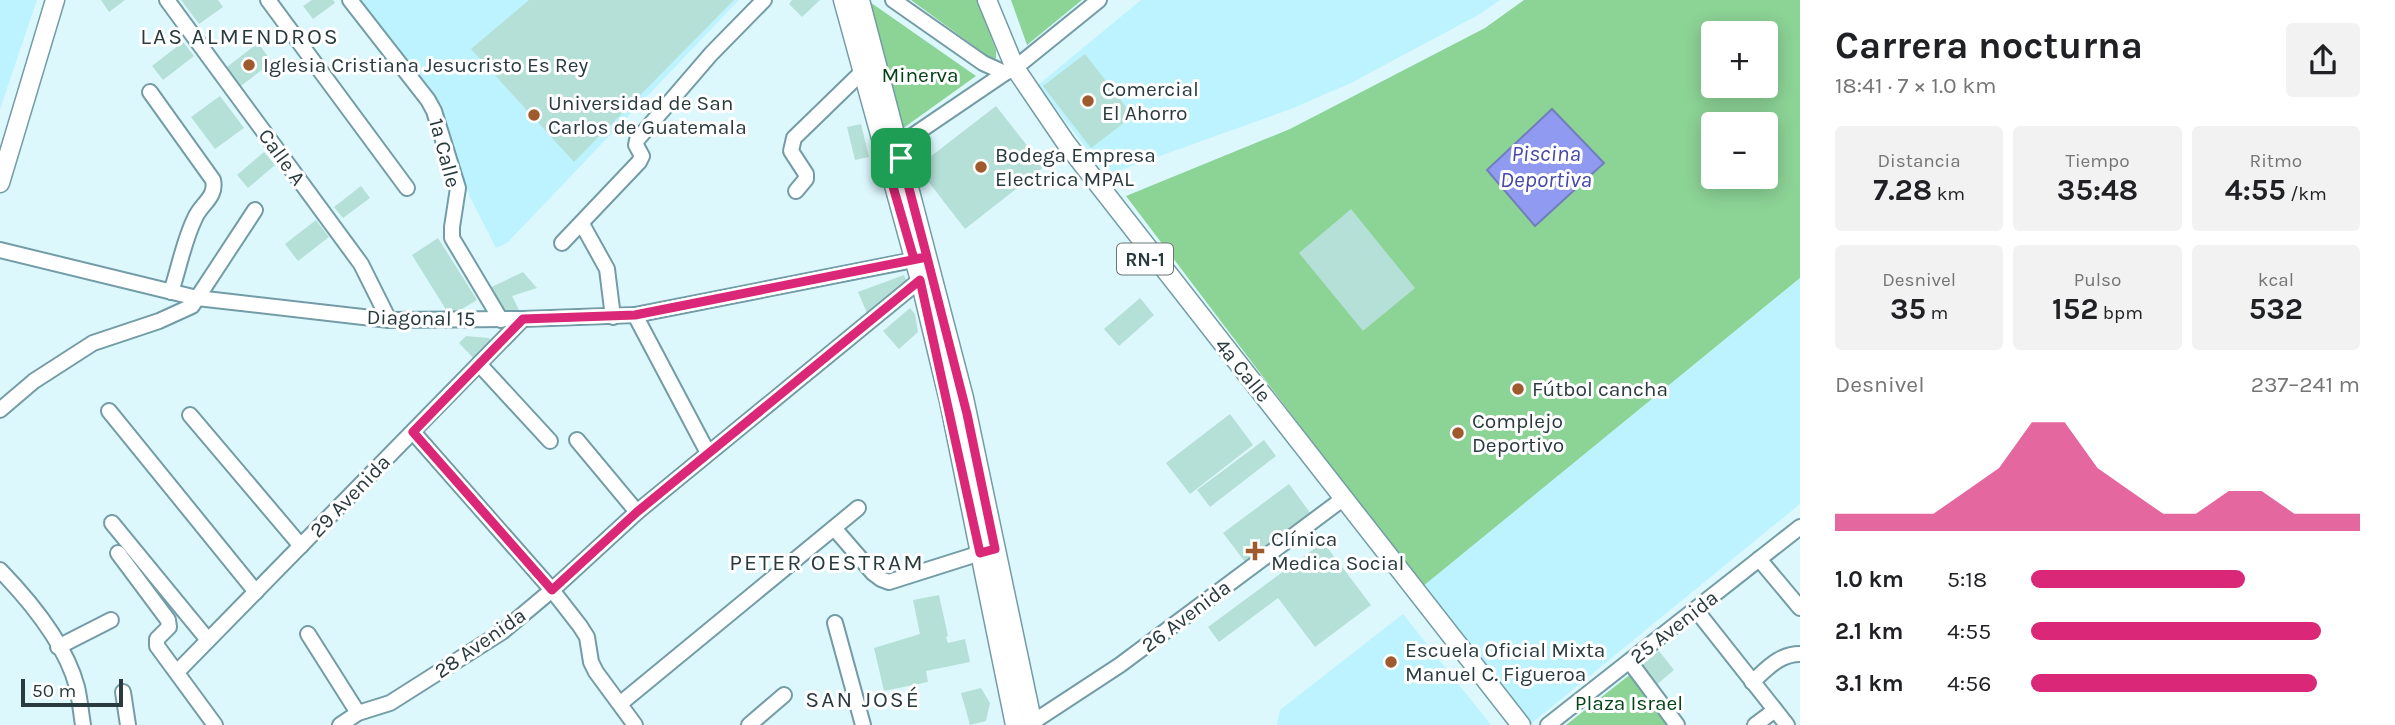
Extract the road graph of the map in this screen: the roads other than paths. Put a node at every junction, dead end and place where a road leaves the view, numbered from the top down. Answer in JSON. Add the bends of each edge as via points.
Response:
{"nodes":[{"id":1,"x":55,"y":0,"type":"edge"},
{"id":2,"x":167,"y":0,"type":"edge"},
{"id":3,"x":268,"y":0,"type":"edge"},
{"id":4,"x":350,"y":0,"type":"edge"},
{"id":5,"x":764,"y":0,"type":"edge"},
{"id":6,"x":843,"y":0,"type":"edge"},
{"id":7,"x":860,"y":0,"type":"edge"},
{"id":8,"x":893,"y":0,"type":"edge"},
{"id":9,"x":981,"y":0,"type":"edge"},
{"id":10,"x":987,"y":0,"type":"edge"},
{"id":11,"x":1099,"y":0,"type":"edge"},
{"id":12,"x":1010,"y":71,"type":"junction"},
{"id":13,"x":862,"y":72,"type":"junction"},
{"id":14,"x":150,"y":92,"type":"dead end"},
{"id":15,"x":891,"y":148,"type":"junction"},
{"id":16,"x":0,"y":183,"type":"edge"},
{"id":17,"x":407,"y":188,"type":"dead end"},
{"id":18,"x":796,"y":191,"type":"dead end"},
{"id":19,"x":255,"y":211,"type":"dead end"},
{"id":20,"x":582,"y":224,"type":"junction"},
{"id":21,"x":562,"y":243,"type":"dead end"},
{"id":22,"x":0,"y":250,"type":"edge"},
{"id":23,"x":920,"y":258,"type":"junction"},
{"id":24,"x":926,"y":278,"type":"junction"},
{"id":25,"x":171,"y":292,"type":"junction"},
{"id":26,"x":197,"y":298,"type":"junction"},
{"id":27,"x":635,"y":315,"type":"junction"},
{"id":28,"x":612,"y":317,"type":"junction"},
{"id":29,"x":523,"y":319,"type":"junction"},
{"id":30,"x":389,"y":320,"type":"junction"},
{"id":31,"x":501,"y":320,"type":"junction"},
{"id":32,"x":479,"y":364,"type":"junction"},
{"id":33,"x":0,"y":410,"type":"edge"},
{"id":34,"x":109,"y":411,"type":"dead end"},
{"id":35,"x":190,"y":415,"type":"dead end"},
{"id":36,"x":413,"y":432,"type":"junction"},
{"id":37,"x":577,"y":440,"type":"dead end"},
{"id":38,"x":550,"y":442,"type":"dead end"},
{"id":39,"x":708,"y":453,"type":"junction"},
{"id":40,"x":1340,"y":501,"type":"junction"},
{"id":41,"x":859,"y":508,"type":"dead end"},
{"id":42,"x":637,"y":512,"type":"junction"},
{"id":43,"x":112,"y":523,"type":"dead end"},
{"id":44,"x":1800,"y":527,"type":"edge"},
{"id":45,"x":834,"y":528,"type":"junction"},
{"id":46,"x":301,"y":546,"type":"junction"},
{"id":47,"x":987,"y":551,"type":"junction"},
{"id":48,"x":118,"y":553,"type":"dead end"},
{"id":49,"x":1759,"y":559,"type":"junction"},
{"id":50,"x":0,"y":570,"type":"edge"},
{"id":51,"x":552,"y":590,"type":"junction"},
{"id":52,"x":256,"y":592,"type":"junction"},
{"id":53,"x":1800,"y":608,"type":"edge"},
{"id":54,"x":1696,"y":610,"type":"junction"},
{"id":55,"x":111,"y":620,"type":"dead end"},
{"id":56,"x":835,"y":624,"type":"dead end"},
{"id":57,"x":308,"y":634,"type":"dead end"},
{"id":58,"x":208,"y":640,"type":"junction"},
{"id":59,"x":58,"y":647,"type":"junction"},
{"id":60,"x":1800,"y":654,"type":"edge"},
{"id":61,"x":1630,"y":662,"type":"junction"},
{"id":62,"x":177,"y":672,"type":"junction"},
{"id":63,"x":1752,"y":682,"type":"junction"},
{"id":64,"x":122,"y":692,"type":"dead end"},
{"id":65,"x":784,"y":695,"type":"dead end"},
{"id":66,"x":621,"y":704,"type":"junction"},
{"id":67,"x":1775,"y":710,"type":"junction"},
{"id":68,"x":358,"y":713,"type":"junction"},
{"id":69,"x":766,"y":719,"type":"edge"},
{"id":70,"x":1030,"y":724,"type":"edge"},
{"id":71,"x":83,"y":725,"type":"edge"},
{"id":72,"x":128,"y":725,"type":"edge"},
{"id":73,"x":215,"y":725,"type":"edge"},
{"id":74,"x":340,"y":725,"type":"edge"},
{"id":75,"x":635,"y":725,"type":"edge"},
{"id":76,"x":749,"y":725,"type":"edge"},
{"id":77,"x":863,"y":725,"type":"edge"},
{"id":78,"x":1015,"y":725,"type":"edge"},
{"id":79,"x":1510,"y":725,"type":"edge"},
{"id":80,"x":1521,"y":725,"type":"edge"},
{"id":81,"x":1548,"y":725,"type":"edge"},
{"id":82,"x":1677,"y":725,"type":"edge"},
{"id":83,"x":1755,"y":725,"type":"edge"},
{"id":84,"x":1787,"y":725,"type":"edge"}],
"edges":[{"from":1,"to":16,"type":"main road"},
{"from":2,"to":30,"type":"street","name":"Calle A","via":[[361,264]]},
{"from":3,"to":17,"type":"street"},
{"from":4,"to":31,"type":"street","name":"1a Calle","via":[[434,111],[458,188],[452,238]]},
{"from":5,"to":20,"type":"street","via":[[644,132],[636,145],[642,156],[639,162]]},
{"from":6,"to":13,"type":"main road"},
{"from":7,"to":15,"type":"main road"},
{"from":8,"to":12,"type":"street","via":[[983,64]]},
{"from":9,"to":12,"type":"main road","name":"4a Calle","number":"RN-1"},
{"from":10,"to":12,"type":"main road","name":"4a Calle","number":"RN-1"},
{"from":11,"to":12,"type":"street"},
{"from":12,"to":15,"type":"street"},
{"from":12,"to":40,"type":"main road","name":"4a Calle","number":"RN-1","via":[[1079,175]]},
{"from":13,"to":15,"type":"main road"},
{"from":13,"to":18,"type":"street","via":[[794,138],[791,151],[806,174]]},
{"from":14,"to":25,"type":"street","via":[[215,187],[195,217]]},
{"from":15,"to":23,"type":"main road"},
{"from":19,"to":26,"type":"street"},
{"from":20,"to":21,"type":"street"},
{"from":20,"to":28,"type":"street","via":[[607,269]]},
{"from":22,"to":25,"type":"street","name":"Diagonal 15"},
{"from":23,"to":24,"type":"main road"},
{"from":23,"to":27,"type":"street","name":"Diagonal 15"},
{"from":24,"to":39,"type":"street","name":"28 Avenida"},
{"from":24,"to":47,"type":"main road"},
{"from":25,"to":26,"type":"street","name":"Diagonal 15"},
{"from":26,"to":30,"type":"street","name":"Diagonal 15"},
{"from":26,"to":33,"type":"street","via":[[189,308],[93,343],[34,381]]},
{"from":27,"to":28,"type":"street","name":"Diagonal 15"},
{"from":27,"to":39,"type":"street"},
{"from":28,"to":29,"type":"street","name":"Diagonal 15"},
{"from":29,"to":31,"type":"street","name":"Diagonal 15"},
{"from":29,"to":32,"type":"street","name":"29 Avenida"},
{"from":30,"to":31,"type":"street","name":"Diagonal 15"},
{"from":32,"to":36,"type":"street","name":"29 Avenida"},
{"from":32,"to":38,"type":"street"},
{"from":34,"to":52,"type":"street"},
{"from":35,"to":46,"type":"street"},
{"from":36,"to":46,"type":"street","name":"29 Avenida"},
{"from":36,"to":51,"type":"street"},
{"from":37,"to":42,"type":"street"},
{"from":39,"to":42,"type":"street","name":"28 Avenida"},
{"from":40,"to":70,"type":"street","name":"26 Avenida","via":[[1119,665]]},
{"from":40,"to":79,"type":"main road","name":"4a Calle","number":"RN-1"},
{"from":40,"to":80,"type":"main road","name":"4a Calle","number":"RN-1"},
{"from":41,"to":45,"type":"street"},
{"from":42,"to":51,"type":"street","name":"28 Avenida"},
{"from":43,"to":58,"type":"street"},
{"from":44,"to":49,"type":"street","name":"25 Avenida"},
{"from":45,"to":47,"type":"street","via":[[873,573],[889,582]]},
{"from":45,"to":66,"type":"street"},
{"from":46,"to":52,"type":"street","name":"29 Avenida"},
{"from":47,"to":70,"type":"main road"},
{"from":47,"to":78,"type":"main road"},
{"from":48,"to":62,"type":"street","via":[[168,620],[167,630],[156,642]]},
{"from":49,"to":53,"type":"street"},
{"from":49,"to":54,"type":"street","name":"25 Avenida"},
{"from":50,"to":59,"type":"street","via":[[27,598]]},
{"from":51,"to":66,"type":"street","via":[[587,637],[596,672]]},
{"from":51,"to":68,"type":"street","name":"28 Avenida","via":[[484,644],[402,696]]},
{"from":52,"to":58,"type":"street","name":"29 Avenida"},
{"from":54,"to":61,"type":"street","name":"25 Avenida"},
{"from":54,"to":63,"type":"street"},
{"from":55,"to":59,"type":"street"},
{"from":56,"to":77,"type":"street"},
{"from":57,"to":68,"type":"street"},
{"from":58,"to":62,"type":"street","name":"29 Avenida"},
{"from":59,"to":71,"type":"street","via":[[77,688]]},
{"from":60,"to":63,"type":"street","via":[[1780,658]]},
{"from":61,"to":81,"type":"street","name":"25 Avenida"},
{"from":61,"to":82,"type":"street"},
{"from":62,"to":73,"type":"street"},
{"from":63,"to":67,"type":"street"},
{"from":64,"to":72,"type":"street"},
{"from":65,"to":69,"type":"street"},
{"from":66,"to":75,"type":"street"},
{"from":67,"to":83,"type":"street"},
{"from":67,"to":84,"type":"street"},
{"from":68,"to":74,"type":"street","name":"28 Avenida"},
{"from":69,"to":76,"type":"street"}]}
